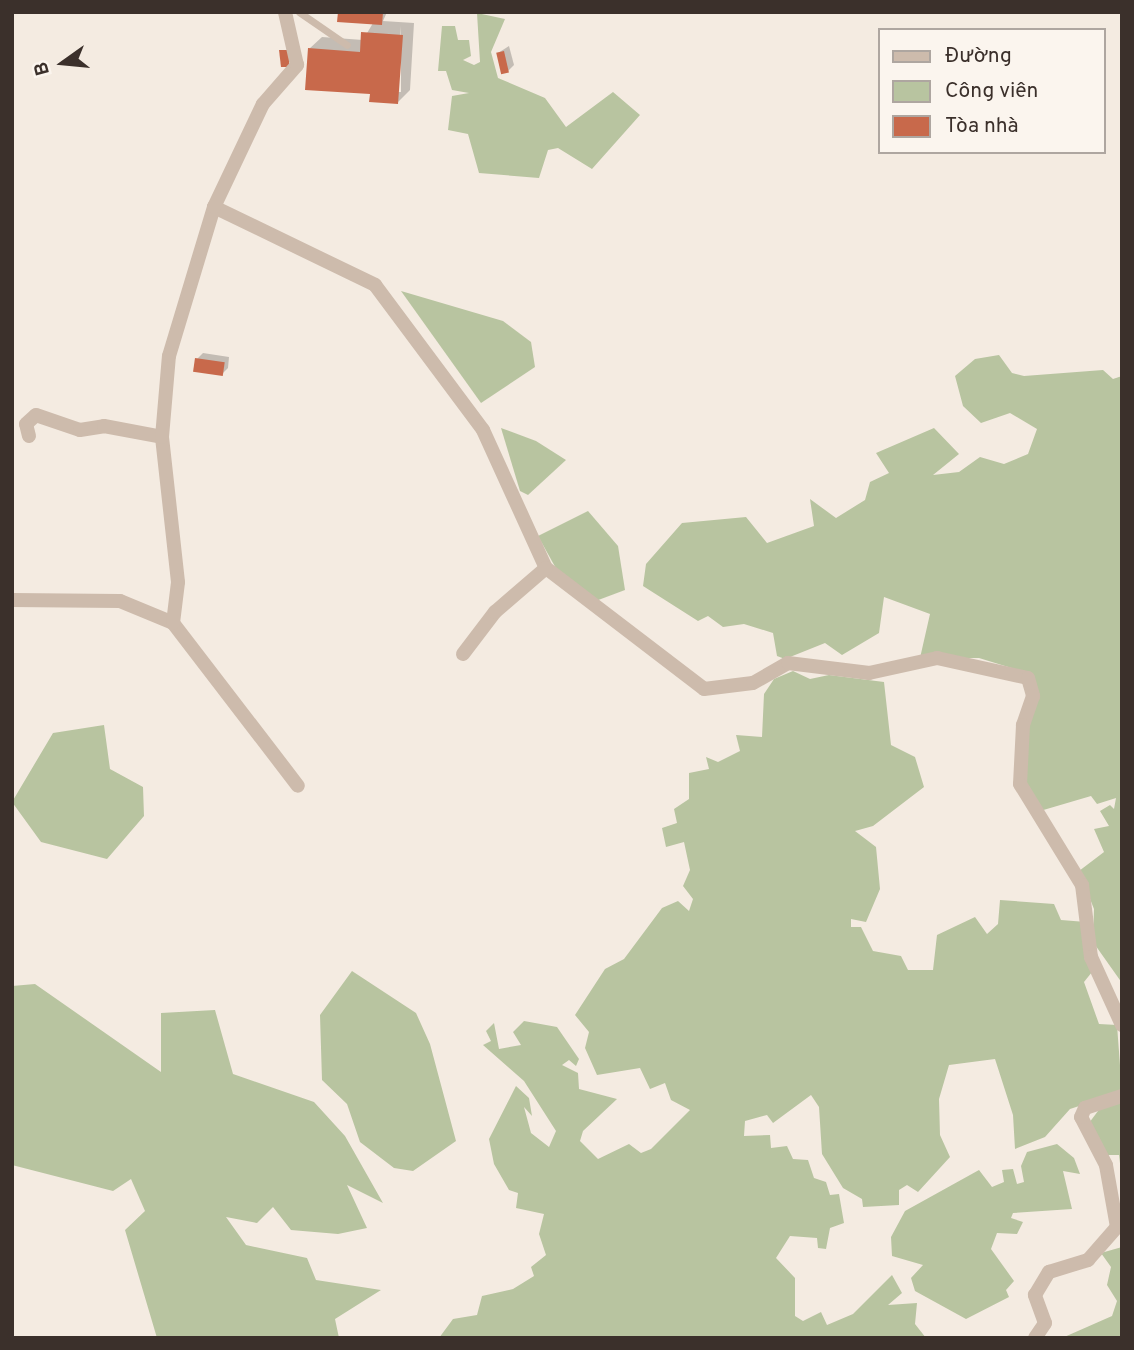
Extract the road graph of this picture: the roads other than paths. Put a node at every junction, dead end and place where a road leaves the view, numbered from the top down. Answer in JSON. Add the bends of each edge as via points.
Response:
{"nodes":[{"id":1,"x":285,"y":12,"type":"edge"},
{"id":2,"x":299,"y":12,"type":"edge"},
{"id":3,"x":347,"y":45,"type":"dead end"},
{"id":4,"x":214,"y":207,"type":"junction"},
{"id":5,"x":29,"y":436,"type":"dead end"},
{"id":6,"x":162,"y":437,"type":"junction"},
{"id":7,"x":546,"y":568,"type":"junction"},
{"id":8,"x":12,"y":600,"type":"edge"},
{"id":9,"x":173,"y":623,"type":"junction"},
{"id":10,"x":463,"y":654,"type":"dead end"},
{"id":11,"x":298,"y":786,"type":"dead end"},
{"id":12,"x":1122,"y":1025,"type":"edge"},
{"id":13,"x":1122,"y":1096,"type":"edge"},
{"id":14,"x":1035,"y":1338,"type":"edge"}],
"edges":[{"from":1,"to":4,"type":"street","via":[[297,65],[263,104]]},
{"from":2,"to":3,"type":"lane"},
{"from":4,"to":6,"type":"street","via":[[174,334]]},
{"from":4,"to":7,"type":"street","via":[[375,285],[483,430]]},
{"from":5,"to":6,"type":"street","via":[[26,424],[36,415],[80,430],[104,426]]},
{"from":6,"to":9,"type":"street","via":[[178,582]]},
{"from":7,"to":10,"type":"street","via":[[495,612]]},
{"from":7,"to":12,"type":"street","via":[[704,689],[753,683],[788,663],[869,673],[937,658],[1028,678],[1033,695],[1023,725],[1020,783],[1083,885],[1091,957]]},
{"from":8,"to":9,"type":"street","via":[[120,601]]},
{"from":9,"to":11,"type":"street"},
{"from":13,"to":14,"type":"street","via":[[1085,1108],[1081,1117],[1106,1165],[1117,1227],[1088,1260],[1049,1272],[1035,1295],[1045,1323]]}]}
